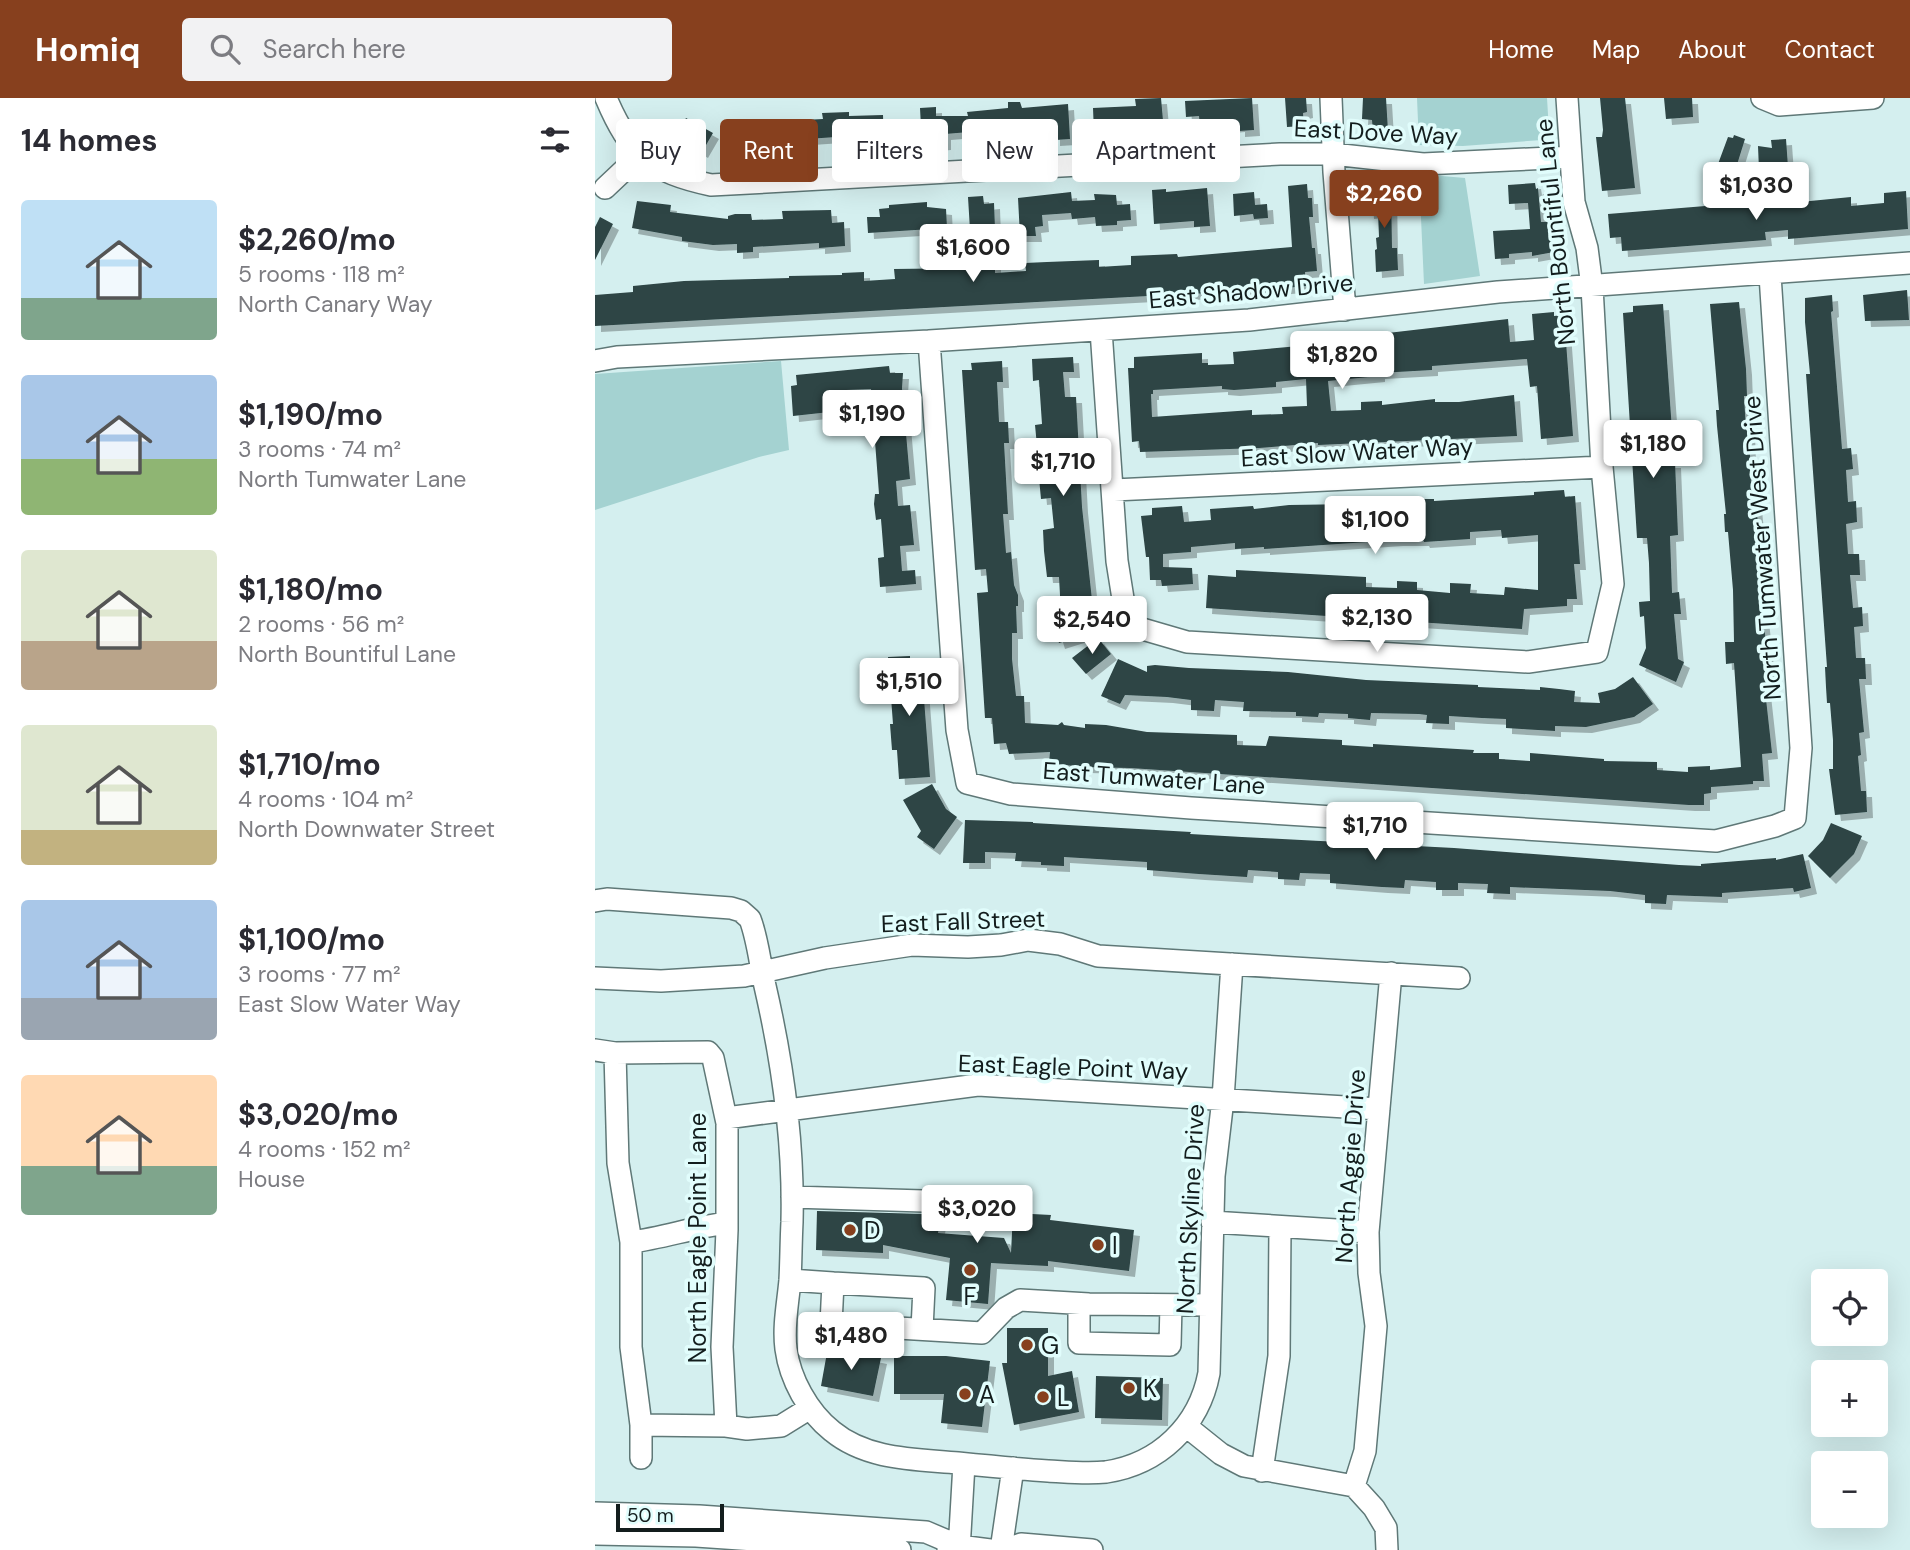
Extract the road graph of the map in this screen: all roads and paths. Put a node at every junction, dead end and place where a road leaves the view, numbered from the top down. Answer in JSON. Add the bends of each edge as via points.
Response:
{"nodes":[{"id":1,"x":606,"y":98,"type":"edge"},
{"id":2,"x":1331,"y":98,"type":"edge"},
{"id":3,"x":1567,"y":98,"type":"edge"},
{"id":4,"x":1762,"y":98,"type":"edge"},
{"id":5,"x":1873,"y":98,"type":"edge"},
{"id":6,"x":616,"y":119,"type":"edge"},
{"id":7,"x":1333,"y":154,"type":"junction"},
{"id":8,"x":1570,"y":157,"type":"junction"},
{"id":9,"x":616,"y":178,"type":"edge"},
{"id":10,"x":695,"y":182,"type":"edge"},
{"id":11,"x":605,"y":188,"type":"dead end"},
{"id":12,"x":1910,"y":263,"type":"edge"},
{"id":13,"x":1770,"y":275,"type":"junction"},
{"id":14,"x":1592,"y":287,"type":"junction"},
{"id":15,"x":1345,"y":310,"type":"junction"},
{"id":16,"x":1101,"y":330,"type":"junction"},
{"id":17,"x":929,"y":341,"type":"junction"},
{"id":18,"x":595,"y":360,"type":"edge"},
{"id":19,"x":1602,"y":467,"type":"junction"},
{"id":20,"x":1114,"y":489,"type":"junction"},
{"id":21,"x":1795,"y":818,"type":"joint"},
{"id":22,"x":595,"y":901,"type":"edge"},
{"id":23,"x":1232,"y":964,"type":"junction"},
{"id":24,"x":762,"y":973,"type":"junction"},
{"id":25,"x":1391,"y":974,"type":"junction"},
{"id":26,"x":595,"y":978,"type":"edge"},
{"id":27,"x":1458,"y":978,"type":"dead end"},
{"id":28,"x":605,"y":1051,"type":"edge"},
{"id":29,"x":1223,"y":1099,"type":"junction"},
{"id":30,"x":788,"y":1109,"type":"junction"},
{"id":31,"x":1379,"y":1109,"type":"junction"},
{"id":32,"x":726,"y":1118,"type":"junction"},
{"id":33,"x":792,"y":1197,"type":"junction"},
{"id":34,"x":956,"y":1202,"type":"dead end"},
{"id":35,"x":1212,"y":1222,"type":"junction"},
{"id":36,"x":727,"y":1223,"type":"junction"},
{"id":37,"x":1280,"y":1227,"type":"junction"},
{"id":38,"x":1368,"y":1232,"type":"junction"},
{"id":39,"x":631,"y":1242,"type":"junction"},
{"id":40,"x":790,"y":1280,"type":"junction"},
{"id":41,"x":833,"y":1283,"type":"junction"},
{"id":42,"x":1079,"y":1304,"type":"junction"},
{"id":43,"x":1171,"y":1305,"type":"junction"},
{"id":44,"x":1210,"y":1305,"type":"junction"},
{"id":45,"x":922,"y":1329,"type":"junction"},
{"id":46,"x":810,"y":1408,"type":"junction"},
{"id":47,"x":1190,"y":1420,"type":"junction"},
{"id":48,"x":641,"y":1425,"type":"junction"},
{"id":49,"x":726,"y":1426,"type":"junction"},
{"id":50,"x":641,"y":1458,"type":"dead end"},
{"id":51,"x":964,"y":1464,"type":"junction"},
{"id":52,"x":1013,"y":1468,"type":"junction"},
{"id":53,"x":1262,"y":1471,"type":"junction"},
{"id":54,"x":1354,"y":1486,"type":"junction"},
{"id":55,"x":595,"y":1513,"type":"edge"},
{"id":56,"x":595,"y":1534,"type":"edge"},
{"id":57,"x":959,"y":1548,"type":"edge"},
{"id":58,"x":900,"y":1550,"type":"edge"},
{"id":59,"x":935,"y":1550,"type":"edge"},
{"id":60,"x":990,"y":1550,"type":"edge"},
{"id":61,"x":1003,"y":1550,"type":"edge"},
{"id":62,"x":1092,"y":1550,"type":"edge"},
{"id":63,"x":1387,"y":1550,"type":"edge"}],
"edges":[{"from":1,"to":6,"type":"street"},
{"from":2,"to":7,"type":"street"},
{"from":3,"to":8,"type":"street","name":"North Bountiful Lane"},
{"from":4,"to":5,"type":"street","via":[[1779,105]]},
{"from":7,"to":8,"type":"street","name":"East Dove Way","via":[[1434,164]]},
{"from":7,"to":10,"type":"street","name":"East Dove Way","via":[[711,185]]},
{"from":7,"to":15,"type":"street"},
{"from":8,"to":14,"type":"street","name":"North Bountiful Lane"},
{"from":9,"to":11,"type":"street"},
{"from":12,"to":13,"type":"street","name":"East Shadow Drive"},
{"from":13,"to":14,"type":"street","name":"East Shadow Drive"},
{"from":13,"to":21,"type":"street","name":"North Tumwater West Drive","via":[[1801,748]]},
{"from":14,"to":15,"type":"street","name":"East Shadow Drive","via":[[1498,292]]},
{"from":14,"to":19,"type":"street","name":"North Bountiful Lane"},
{"from":15,"to":16,"type":"street","name":"East Shadow Drive"},
{"from":16,"to":17,"type":"street","name":"East Shadow Drive"},
{"from":16,"to":20,"type":"street"},
{"from":17,"to":18,"type":"street","name":"East Shadow Drive"},
{"from":17,"to":21,"type":"street","name":"East Tumwater Lane","via":[[957,730],[967,782],[1010,794],[1716,841]]},
{"from":19,"to":20,"type":"street","name":"East Slow Water Way"},
{"from":19,"to":20,"type":"street","name":"North Bountiful Lane","via":[[1612,584],[1597,652],[1528,662],[1187,642],[1132,626],[1118,561]]},
{"from":22,"to":24,"type":"street","via":[[741,911],[754,929]]},
{"from":23,"to":24,"type":"street","name":"East Fall Street","via":[[1098,956],[1028,940],[968,947],[912,945]]},
{"from":23,"to":25,"type":"street","name":"East Fall Street"},
{"from":23,"to":29,"type":"street","name":"North Skyline Drive"},
{"from":24,"to":26,"type":"street","name":"East Fall Street","via":[[686,980]]},
{"from":24,"to":30,"type":"street"},
{"from":25,"to":27,"type":"street","name":"East Fall Street"},
{"from":25,"to":31,"type":"street","name":"North Aggie Drive"},
{"from":28,"to":32,"type":"street","name":"North Eagle Point Lane","via":[[708,1052]]},
{"from":28,"to":39,"type":"street"},
{"from":29,"to":30,"type":"street","name":"East Eagle Point Way","via":[[978,1085]]},
{"from":29,"to":31,"type":"street","name":"East Eagle Point Way"},
{"from":29,"to":35,"type":"street","name":"North Skyline Drive"},
{"from":30,"to":32,"type":"street","name":"East Eagle Point Way"},
{"from":30,"to":33,"type":"street"},
{"from":31,"to":38,"type":"street","name":"North Aggie Drive"},
{"from":32,"to":36,"type":"street","name":"North Eagle Point Lane"},
{"from":33,"to":34,"type":"street"},
{"from":33,"to":40,"type":"street"},
{"from":35,"to":37,"type":"street"},
{"from":35,"to":44,"type":"street","name":"North Skyline Drive"},
{"from":36,"to":39,"type":"street"},
{"from":36,"to":49,"type":"street","name":"North Eagle Point Lane","via":[[722,1347]]},
{"from":37,"to":38,"type":"street"},
{"from":37,"to":53,"type":"street","via":[[1279,1356]]},
{"from":38,"to":54,"type":"street","name":"North Aggie Drive","via":[[1376,1326],[1365,1451]]},
{"from":39,"to":48,"type":"street","via":[[631,1347]]},
{"from":40,"to":41,"type":"street"},
{"from":40,"to":46,"type":"street","via":[[786,1349],[790,1369]]},
{"from":41,"to":45,"type":"street","via":[[831,1324]]},
{"from":41,"to":45,"type":"street","via":[[924,1288]]},
{"from":42,"to":43,"type":"street"},
{"from":42,"to":43,"type":"street","via":[[1079,1343],[1170,1345]]},
{"from":42,"to":45,"type":"street","via":[[1020,1300],[982,1333]]},
{"from":43,"to":44,"type":"street"},
{"from":44,"to":47,"type":"street","name":"North Skyline Drive","via":[[1209,1373]]},
{"from":46,"to":49,"type":"street","via":[[781,1426]]},
{"from":46,"to":51,"type":"street","via":[[831,1430],[864,1449]]},
{"from":47,"to":52,"type":"street","via":[[1158,1453],[1128,1468],[1085,1474]]},
{"from":47,"to":53,"type":"street","via":[[1221,1454]]},
{"from":48,"to":49,"type":"street"},
{"from":48,"to":50,"type":"street"},
{"from":51,"to":52,"type":"street"},
{"from":51,"to":57,"type":"street"},
{"from":52,"to":61,"type":"street"},
{"from":53,"to":54,"type":"street"},
{"from":54,"to":63,"type":"street","via":[[1386,1528]]},
{"from":55,"to":57,"type":"street","via":[[926,1532]]},
{"from":56,"to":58,"type":"street"},
{"from":57,"to":59,"type":"street"},
{"from":57,"to":60,"type":"street"},
{"from":61,"to":62,"type":"street","via":[[1021,1544]]}]}
